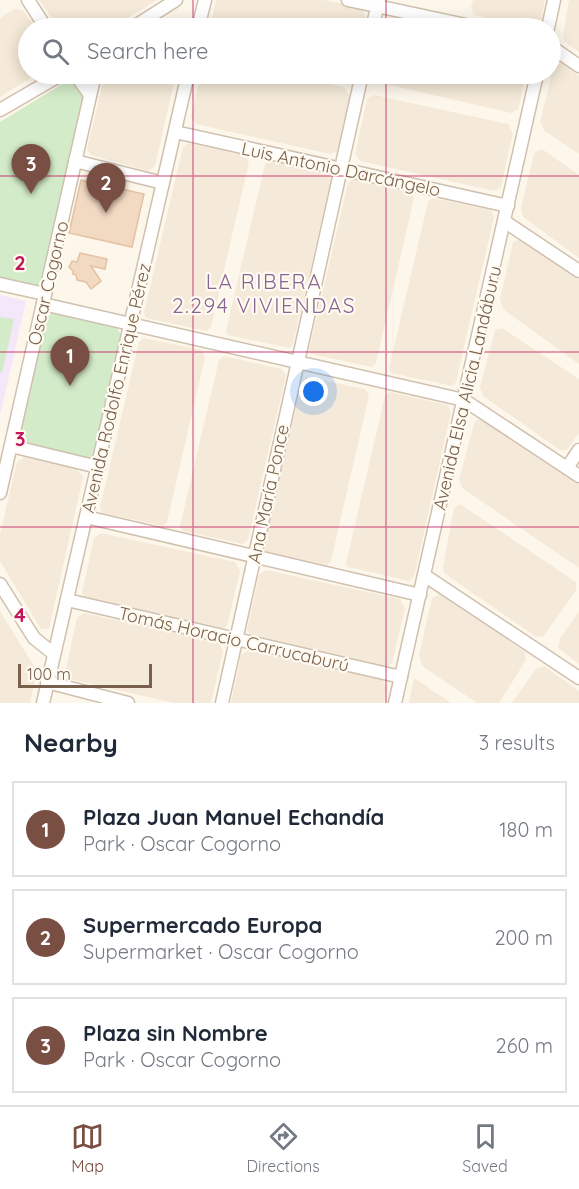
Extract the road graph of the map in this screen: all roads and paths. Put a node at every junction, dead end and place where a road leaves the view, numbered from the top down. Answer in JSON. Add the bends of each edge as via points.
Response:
{"nodes":[{"id":1,"x":28,"y":0,"type":"edge"},
{"id":2,"x":176,"y":0,"type":"edge"},
{"id":3,"x":205,"y":0,"type":"edge"},
{"id":4,"x":348,"y":0,"type":"edge"},
{"id":5,"x":554,"y":0,"type":"edge"},
{"id":6,"x":378,"y":3,"type":"edge"},
{"id":7,"x":40,"y":18,"type":"edge"},
{"id":8,"x":148,"y":18,"type":"edge"},
{"id":9,"x":200,"y":18,"type":"edge"},
{"id":10,"x":374,"y":18,"type":"edge"},
{"id":11,"x":439,"y":18,"type":"edge"},
{"id":12,"x":550,"y":18,"type":"edge"},
{"id":13,"x":561,"y":54,"type":"edge"},
{"id":14,"x":579,"y":66,"type":"edge"},
{"id":15,"x":45,"y":84,"type":"edge"},
{"id":16,"x":82,"y":84,"type":"edge"},
{"id":17,"x":93,"y":84,"type":"edge"},
{"id":18,"x":186,"y":84,"type":"edge"},
{"id":19,"x":360,"y":84,"type":"edge"},
{"id":20,"x":535,"y":84,"type":"edge"},
{"id":21,"x":90,"y":95,"type":"junction"},
{"id":22,"x":0,"y":110,"type":"edge"},
{"id":23,"x":175,"y":132,"type":"junction"},
{"id":24,"x":75,"y":161,"type":"junction"},
{"id":25,"x":341,"y":169,"type":"junction"},
{"id":26,"x":163,"y":183,"type":"junction"},
{"id":27,"x":508,"y":206,"type":"junction"},
{"id":28,"x":504,"y":221,"type":"junction"},
{"id":29,"x":579,"y":271,"type":"edge"},
{"id":30,"x":0,"y":284,"type":"edge"},
{"id":31,"x":44,"y":299,"type":"junction"},
{"id":32,"x":130,"y":324,"type":"junction"},
{"id":33,"x":297,"y":362,"type":"junction"},
{"id":34,"x":464,"y":400,"type":"junction"},
{"id":35,"x":11,"y":446,"type":"junction"},
{"id":36,"x":579,"y":450,"type":"edge"},
{"id":37,"x":98,"y":467,"type":"junction"},
{"id":38,"x":567,"y":468,"type":"junction"},
{"id":39,"x":579,"y":476,"type":"edge"},
{"id":40,"x":0,"y":493,"type":"edge"},
{"id":41,"x":86,"y":517,"type":"junction"},
{"id":42,"x":254,"y":557,"type":"junction"},
{"id":43,"x":424,"y":575,"type":"junction"},
{"id":44,"x":0,"y":584,"type":"edge"},
{"id":45,"x":420,"y":595,"type":"junction"},
{"id":46,"x":67,"y":600,"type":"junction"},
{"id":47,"x":235,"y":640,"type":"junction"},
{"id":48,"x":54,"y":654,"type":"junction"},
{"id":49,"x":401,"y":677,"type":"junction"},
{"id":50,"x":579,"y":678,"type":"edge"},
{"id":51,"x":47,"y":682,"type":"junction"},
{"id":52,"x":42,"y":703,"type":"edge"},
{"id":53,"x":128,"y":703,"type":"edge"},
{"id":54,"x":222,"y":703,"type":"edge"},
{"id":55,"x":395,"y":703,"type":"edge"}],
"edges":[{"from":1,"to":7,"type":"street"},
{"from":2,"to":8,"type":"street"},
{"from":3,"to":9,"type":"street"},
{"from":4,"to":6,"type":"street"},
{"from":5,"to":12,"type":"street"},
{"from":6,"to":10,"type":"street"},
{"from":6,"to":11,"type":"street"},
{"from":13,"to":14,"type":"street"},
{"from":15,"to":22,"type":"street"},
{"from":16,"to":21,"type":"street"},
{"from":17,"to":21,"type":"street","name":"Oscar Cogorno"},
{"from":18,"to":23,"type":"street","name":"Avenida Rodolfo Enrique Pérez"},
{"from":19,"to":25,"type":"street","name":"Ana María Ponce"},
{"from":20,"to":27,"type":"street","name":"Avenida Elsa Alicia Landáburu"},
{"from":21,"to":24,"type":"street","name":"Oscar Cogorno"},
{"from":23,"to":25,"type":"street","name":"Luis Antonio Darcángelo"},
{"from":23,"to":26,"type":"street","name":"Avenida Rodolfo Enrique Pérez"},
{"from":24,"to":26,"type":"street"},
{"from":24,"to":31,"type":"street","name":"Oscar Cogorno"},
{"from":25,"to":27,"type":"street","name":"Luis Antonio Darcángelo"},
{"from":25,"to":33,"type":"street","name":"Ana María Ponce"},
{"from":26,"to":32,"type":"street","name":"Avenida Rodolfo Enrique Pérez"},
{"from":27,"to":28,"type":"street","name":"Avenida Elsa Alicia Landáburu"},
{"from":28,"to":29,"type":"street"},
{"from":28,"to":34,"type":"street","name":"Avenida Elsa Alicia Landáburu"},
{"from":30,"to":31,"type":"street"},
{"from":31,"to":32,"type":"street"},
{"from":31,"to":35,"type":"street","name":"Oscar Cogorno"},
{"from":32,"to":33,"type":"street"},
{"from":32,"to":37,"type":"street","name":"Avenida Rodolfo Enrique Pérez"},
{"from":33,"to":34,"type":"street"},
{"from":33,"to":42,"type":"street","name":"Ana María Ponce"},
{"from":34,"to":38,"type":"street"},
{"from":34,"to":43,"type":"street","name":"Avenida Elsa Alicia Landáburu"},
{"from":35,"to":37,"type":"street"},
{"from":35,"to":40,"type":"street","name":"Oscar Cogorno"},
{"from":36,"to":38,"type":"street"},
{"from":37,"to":41,"type":"street","name":"Avenida Rodolfo Enrique Pérez"},
{"from":38,"to":39,"type":"street"},
{"from":41,"to":42,"type":"street"},
{"from":41,"to":46,"type":"street","name":"Avenida Rodolfo Enrique Pérez"},
{"from":42,"to":45,"type":"street"},
{"from":42,"to":47,"type":"street","name":"Ana María Ponce"},
{"from":43,"to":45,"type":"street","name":"Avenida Elsa Alicia Landáburu"},
{"from":43,"to":50,"type":"street"},
{"from":44,"to":48,"type":"street","via":[[34,638]]},
{"from":45,"to":49,"type":"street","name":"Avenida Elsa Alicia Landáburu"},
{"from":46,"to":47,"type":"street","name":"Tomás Horacio Carrucaburú"},
{"from":46,"to":48,"type":"street","name":"Avenida Rodolfo Enrique Pérez"},
{"from":47,"to":49,"type":"street","name":"Tomás Horacio Carrucaburú"},
{"from":47,"to":54,"type":"street","name":"Ana María Ponce"},
{"from":48,"to":51,"type":"street","name":"Avenida Rodolfo Enrique Pérez"},
{"from":49,"to":55,"type":"street","name":"Avenida Elsa Alicia Landáburu"},
{"from":51,"to":52,"type":"street","name":"Avenida Rodolfo Enrique Pérez"},
{"from":51,"to":53,"type":"street"}]}
